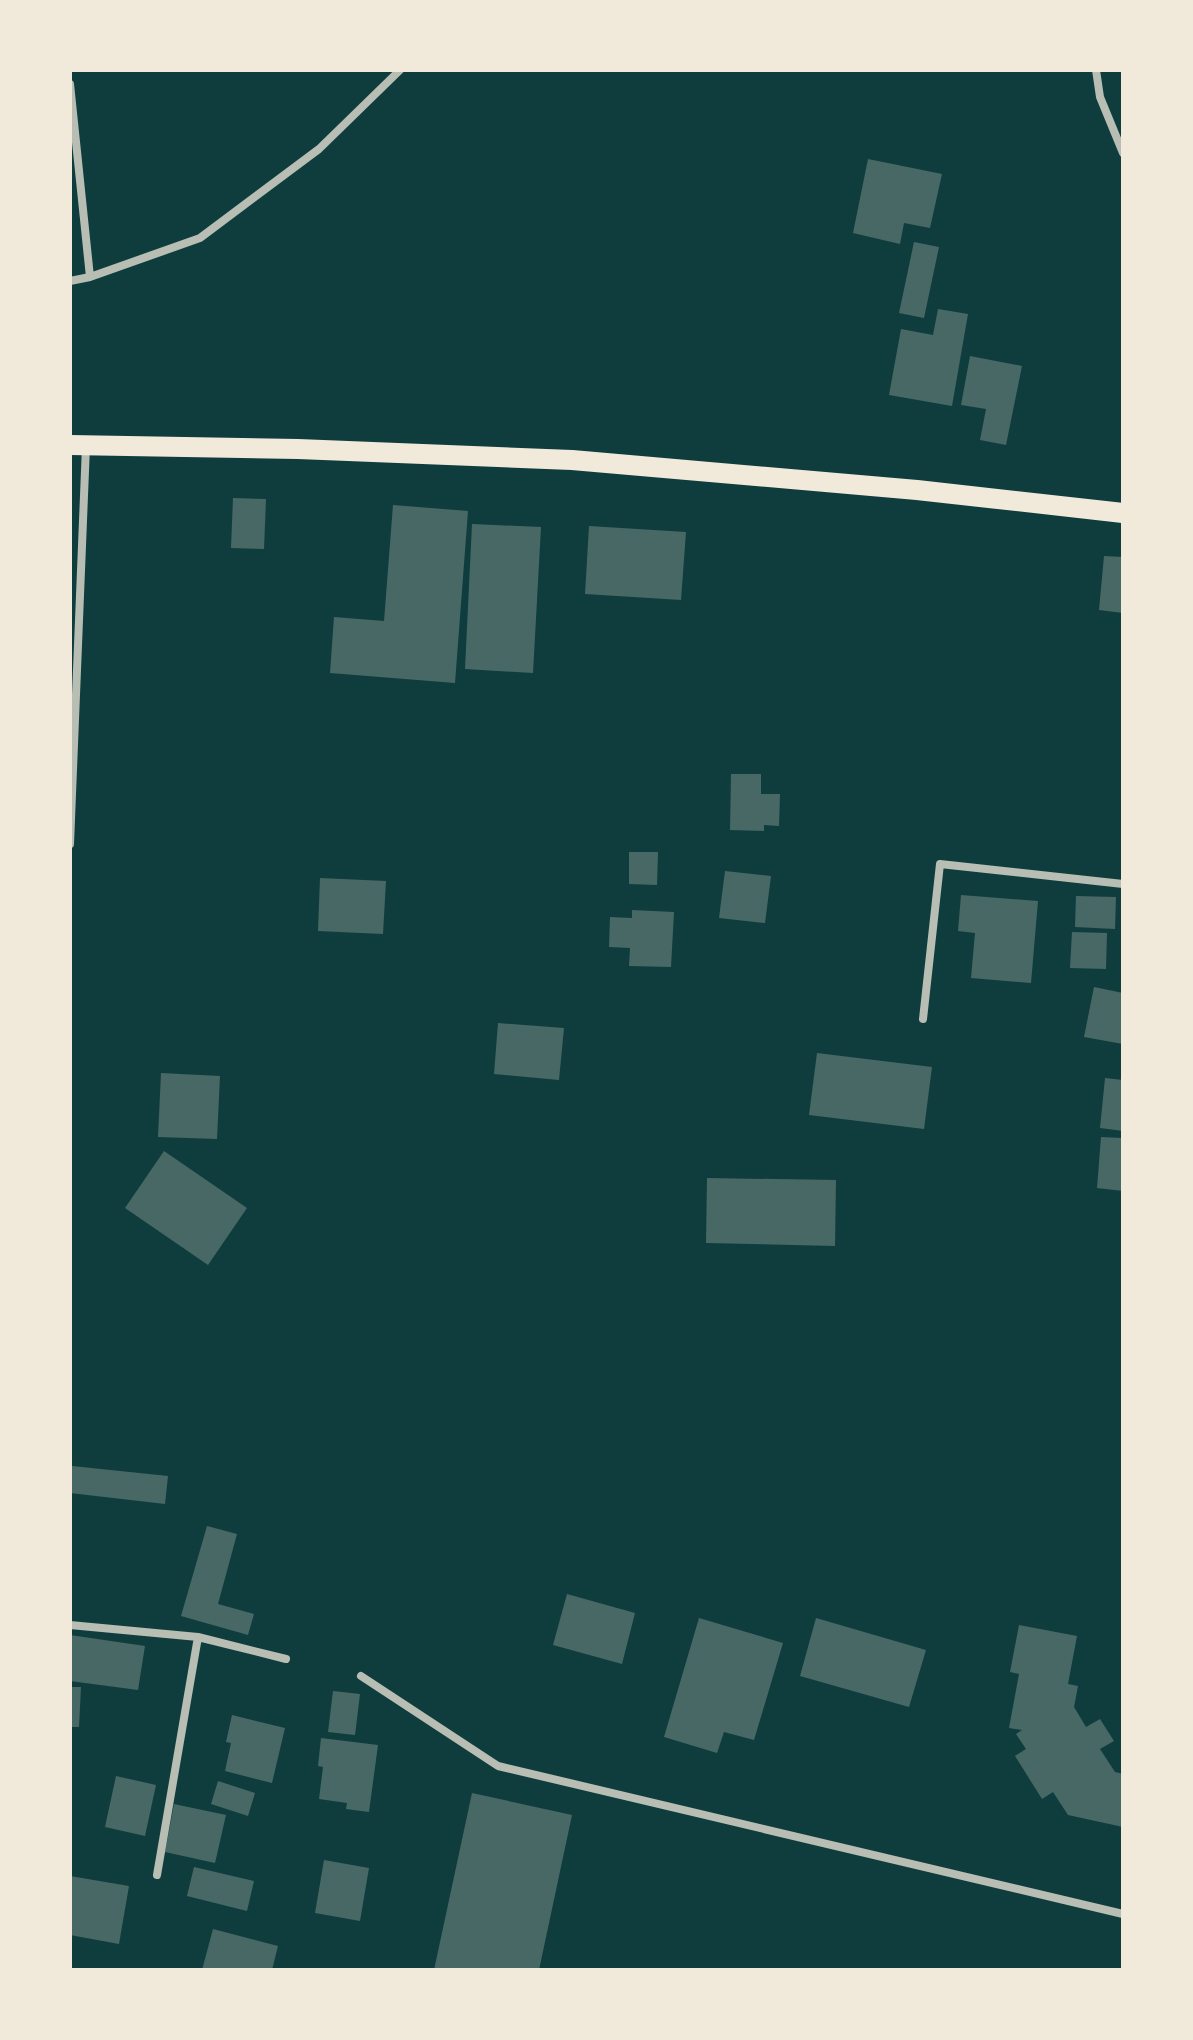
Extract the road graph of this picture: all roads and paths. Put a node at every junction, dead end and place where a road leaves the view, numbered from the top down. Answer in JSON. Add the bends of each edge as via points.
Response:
{"nodes":[{"id":1,"x":400,"y":70,"type":"edge"},
{"id":2,"x":1096,"y":70,"type":"edge"},
{"id":3,"x":70,"y":84,"type":"edge"},
{"id":4,"x":1123,"y":153,"type":"edge"},
{"id":5,"x":90,"y":277,"type":"junction"},
{"id":6,"x":70,"y":281,"type":"edge"},
{"id":7,"x":78,"y":445,"type":"edge"},
{"id":8,"x":1123,"y":513,"type":"edge"},
{"id":9,"x":70,"y":844,"type":"edge"},
{"id":10,"x":1123,"y":884,"type":"edge"},
{"id":11,"x":923,"y":1019,"type":"dead end"},
{"id":12,"x":70,"y":1625,"type":"edge"},
{"id":13,"x":198,"y":1637,"type":"junction"},
{"id":14,"x":286,"y":1659,"type":"dead end"},
{"id":15,"x":361,"y":1676,"type":"dead end"},
{"id":16,"x":157,"y":1875,"type":"dead end"},
{"id":17,"x":1123,"y":1914,"type":"edge"}],
"edges":[{"from":1,"to":5,"type":"street","via":[[319,149],[200,238]]},
{"from":2,"to":4,"type":"street","via":[[1100,97]]},
{"from":3,"to":5,"type":"street"},
{"from":5,"to":6,"type":"street"},
{"from":7,"to":8,"type":"main road","via":[[572,460]]},
{"from":7,"to":9,"type":"street"},
{"from":10,"to":11,"type":"street","via":[[940,864]]},
{"from":12,"to":13,"type":"street"},
{"from":13,"to":14,"type":"street"},
{"from":13,"to":16,"type":"street"},
{"from":15,"to":17,"type":"street","via":[[498,1766]]}]}
